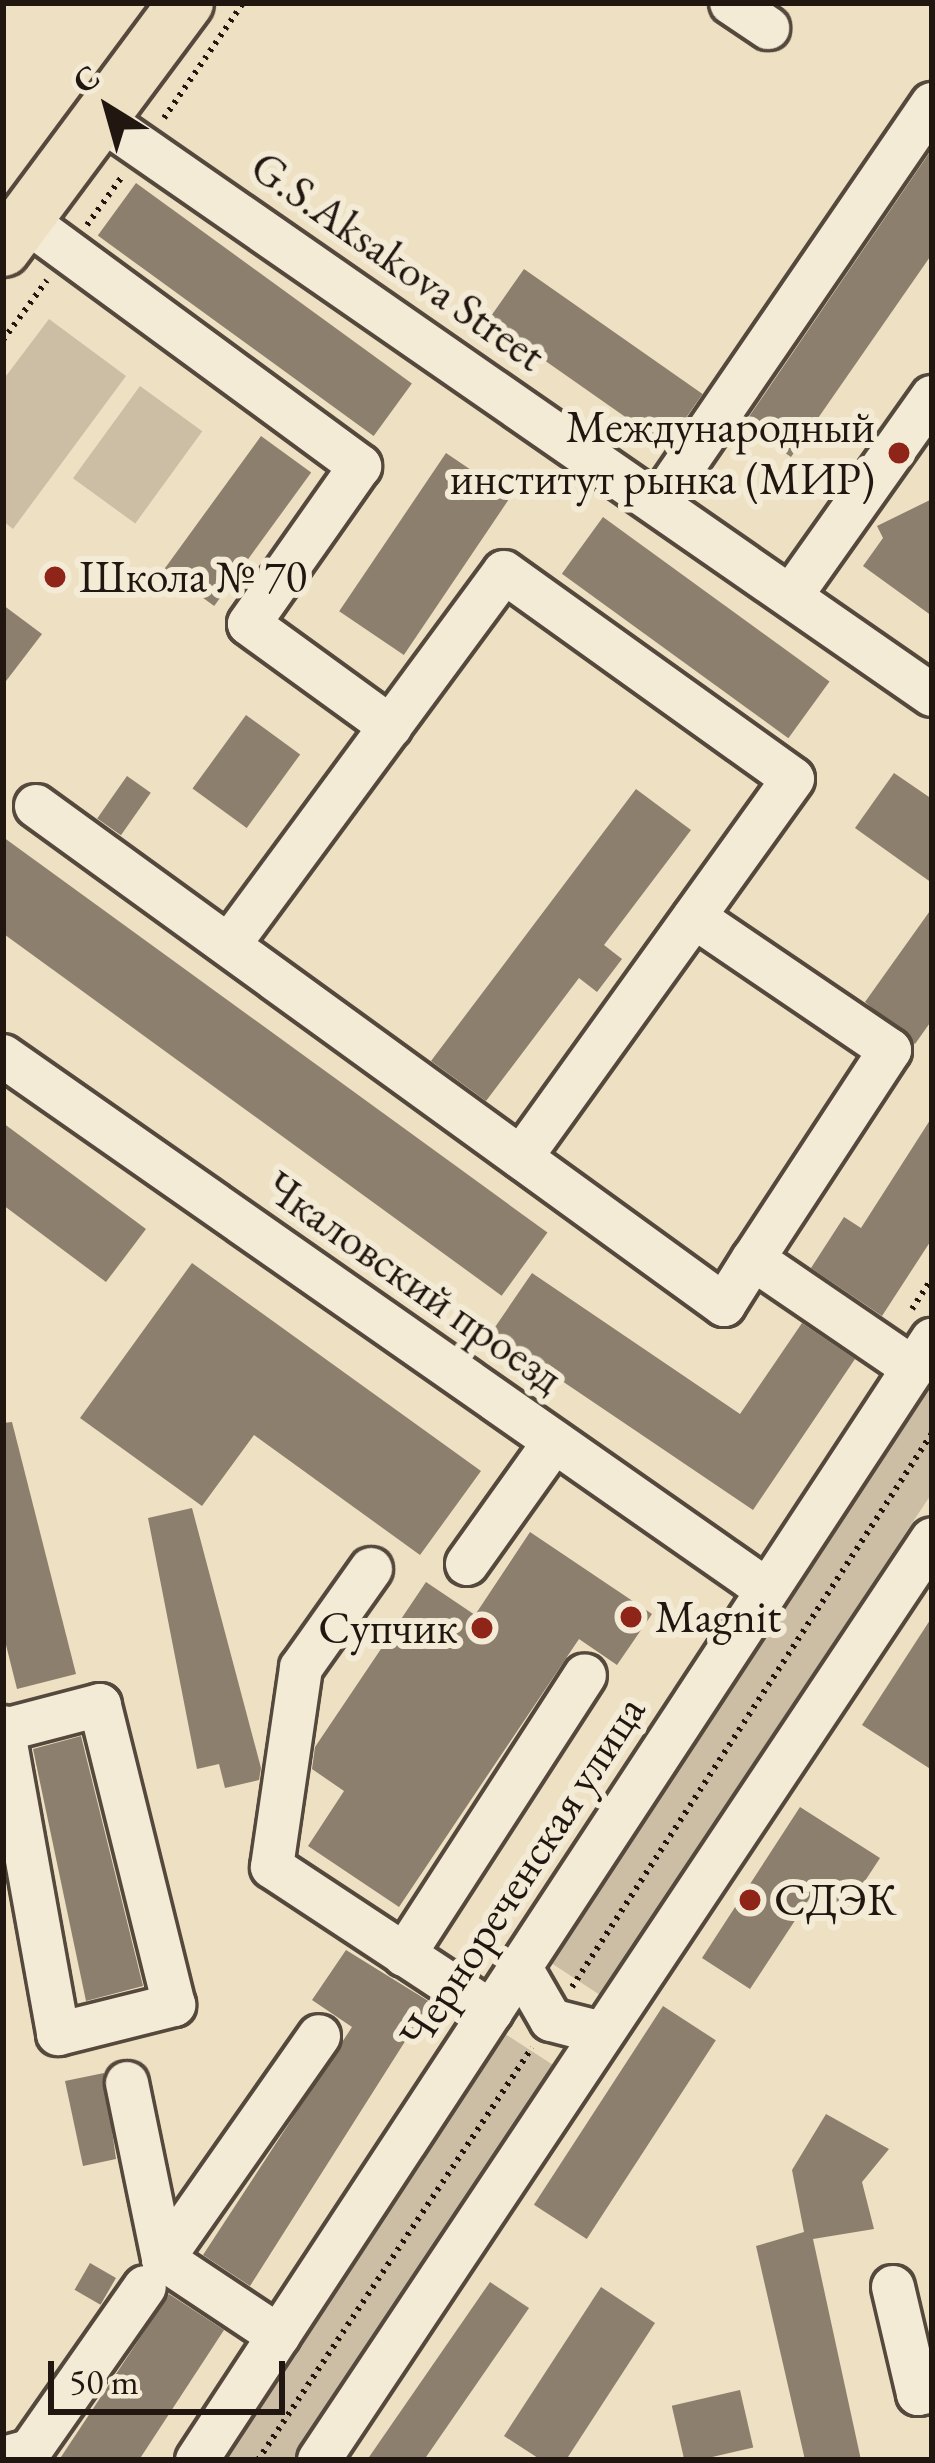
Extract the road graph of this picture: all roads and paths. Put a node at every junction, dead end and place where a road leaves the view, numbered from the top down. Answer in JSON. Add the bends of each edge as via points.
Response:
{"nodes":[{"id":1,"x":186,"y":3,"type":"edge"},
{"id":2,"x":731,"y":3,"type":"edge"},
{"id":3,"x":768,"y":28,"type":"dead end"},
{"id":4,"x":932,"y":104,"type":"edge"},
{"id":5,"x":101,"y":119,"type":"junction"},
{"id":6,"x":14,"y":235,"type":"edge"},
{"id":7,"x":932,"y":398,"type":"edge"},
{"id":8,"x":658,"y":504,"type":"junction"},
{"id":9,"x":791,"y":596,"type":"junction"},
{"id":10,"x":932,"y":695,"type":"edge"},
{"id":11,"x":391,"y":727,"type":"junction"},
{"id":12,"x":36,"y":806,"type":"dead end"},
{"id":13,"x":694,"y":916,"type":"junction"},
{"id":14,"x":230,"y":945,"type":"junction"},
{"id":15,"x":3,"y":1056,"type":"edge"},
{"id":16,"x":521,"y":1157,"type":"junction"},
{"id":17,"x":752,"y":1258,"type":"junction"},
{"id":18,"x":923,"y":1354,"type":"edge"},
{"id":19,"x":932,"y":1433,"type":"edge"},
{"id":20,"x":554,"y":1442,"type":"junction"},
{"id":21,"x":932,"y":1539,"type":"edge"},
{"id":22,"x":467,"y":1564,"type":"dead end"},
{"id":23,"x":371,"y":1569,"type":"dead end"},
{"id":24,"x":767,"y":1590,"type":"junction"},
{"id":25,"x":585,"y":1675,"type":"dead end"},
{"id":26,"x":3,"y":1729,"type":"edge"},
{"id":27,"x":20,"y":1953,"type":"edge"},
{"id":28,"x":404,"y":1954,"type":"junction"},
{"id":29,"x":521,"y":1969,"type":"junction"},
{"id":30,"x":492,"y":2012,"type":"junction"},
{"id":31,"x":550,"y":2020,"type":"junction"},
{"id":32,"x":598,"y":2032,"type":"junction"},
{"id":33,"x":319,"y":2036,"type":"dead end"},
{"id":34,"x":127,"y":2083,"type":"dead end"},
{"id":35,"x":154,"y":2273,"type":"junction"},
{"id":36,"x":893,"y":2287,"type":"dead end"},
{"id":37,"x":280,"y":2336,"type":"junction"},
{"id":38,"x":932,"y":2391,"type":"edge"},
{"id":39,"x":3,"y":2458,"type":"edge"},
{"id":40,"x":197,"y":2460,"type":"edge"},
{"id":41,"x":258,"y":2460,"type":"edge"},
{"id":42,"x":319,"y":2460,"type":"edge"}],
"edges":[{"from":1,"to":5,"type":"main road"},
{"from":2,"to":3,"type":"street"},
{"from":4,"to":8,"type":"street"},
{"from":5,"to":6,"type":"main road"},
{"from":5,"to":8,"type":"street","name":"G.S.Aksakova Street"},
{"from":6,"to":11,"type":"street","via":[[360,466],[249,624]]},
{"from":7,"to":9,"type":"street"},
{"from":8,"to":9,"type":"street","name":"G.S.Aksakova Street"},
{"from":9,"to":10,"type":"street","name":"G.S.Aksakova Street"},
{"from":11,"to":13,"type":"street","via":[[504,572],[793,779]]},
{"from":11,"to":14,"type":"street"},
{"from":12,"to":14,"type":"street"},
{"from":13,"to":16,"type":"street"},
{"from":13,"to":17,"type":"street","via":[[890,1050]]},
{"from":14,"to":16,"type":"street"},
{"from":15,"to":20,"type":"street","name":"Чкаловский проезд"},
{"from":16,"to":17,"type":"street","via":[[724,1306]]},
{"from":17,"to":18,"type":"street"},
{"from":18,"to":24,"type":"street","name":"Чернореченская улица"},
{"from":19,"to":31,"type":"path"},
{"from":20,"to":22,"type":"street"},
{"from":20,"to":24,"type":"street","name":"Чкаловский проезд"},
{"from":21,"to":32,"type":"street"},
{"from":23,"to":28,"type":"street","via":[[301,1668],[272,1867]]},
{"from":24,"to":29,"type":"street","name":"Чернореченская улица"},
{"from":25,"to":28,"type":"street"},
{"from":26,"to":27,"type":"street","via":[[40,1894]]},
{"from":26,"to":27,"type":"street","via":[[100,1705],[174,2005],[58,2034]]},
{"from":28,"to":30,"type":"street"},
{"from":29,"to":30,"type":"street","name":"Чернореченская улица"},
{"from":29,"to":31,"type":"street"},
{"from":30,"to":37,"type":"street","name":"Чернореченская улица"},
{"from":31,"to":32,"type":"street"},
{"from":31,"to":41,"type":"path"},
{"from":32,"to":42,"type":"street"},
{"from":33,"to":35,"type":"street"},
{"from":34,"to":35,"type":"street"},
{"from":35,"to":37,"type":"street"},
{"from":35,"to":39,"type":"street","via":[[30,2451]]},
{"from":36,"to":38,"type":"street","via":[[918,2394]]},
{"from":37,"to":40,"type":"street","name":"Чернореченская улица"}]}
